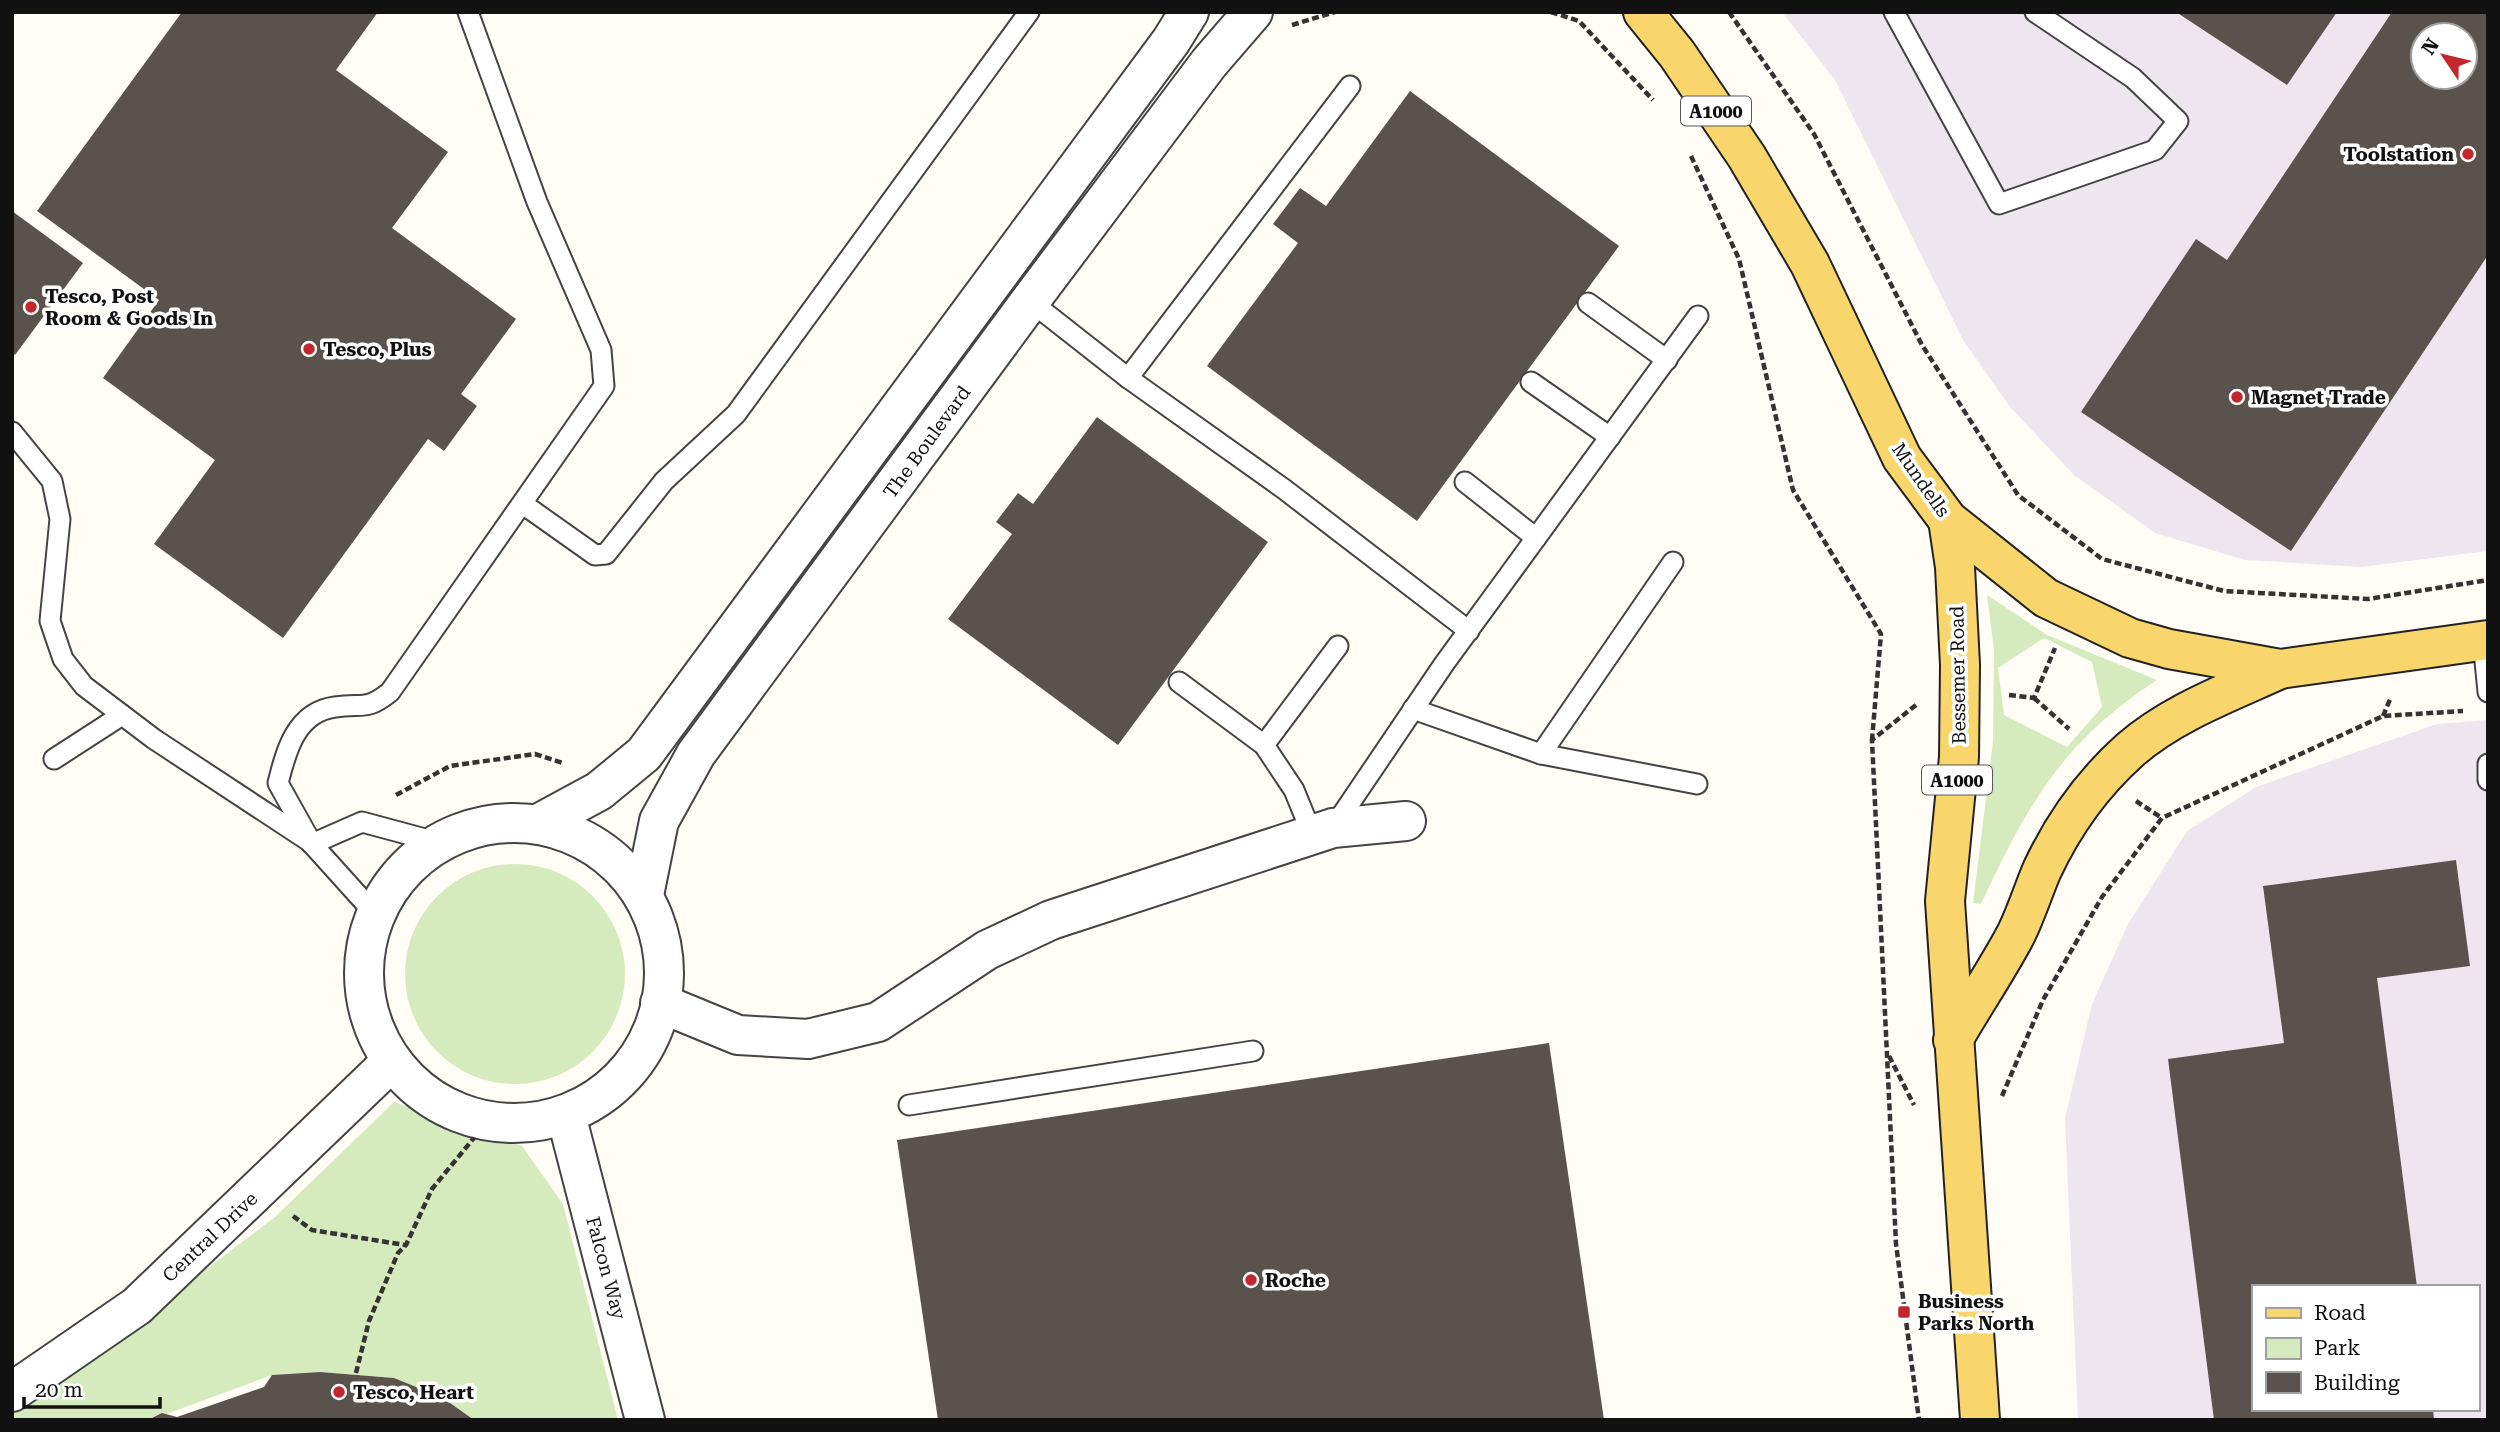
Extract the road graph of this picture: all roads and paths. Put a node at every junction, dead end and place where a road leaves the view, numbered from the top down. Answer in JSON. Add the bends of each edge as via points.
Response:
{"nodes":[{"id":1,"x":468,"y":12,"type":"edge"},
{"id":2,"x":1029,"y":12,"type":"edge"},
{"id":3,"x":1189,"y":12,"type":"edge"},
{"id":4,"x":1254,"y":12,"type":"edge"},
{"id":5,"x":1335,"y":12,"type":"edge"},
{"id":6,"x":1552,"y":12,"type":"edge"},
{"id":7,"x":1643,"y":12,"type":"edge"},
{"id":8,"x":1730,"y":12,"type":"edge"},
{"id":9,"x":1894,"y":12,"type":"edge"},
{"id":10,"x":2035,"y":12,"type":"edge"},
{"id":11,"x":1289,"y":26,"type":"dead end"},
{"id":12,"x":1350,"y":86,"type":"dead end"},
{"id":13,"x":1659,"y":107,"type":"dead end"},
{"id":14,"x":1688,"y":150,"type":"dead end"},
{"id":15,"x":1030,"y":301,"type":"junction"},
{"id":16,"x":1588,"y":303,"type":"dead end"},
{"id":17,"x":1698,"y":316,"type":"dead end"},
{"id":18,"x":1667,"y":360,"type":"junction"},
{"id":19,"x":1128,"y":378,"type":"junction"},
{"id":20,"x":1531,"y":382,"type":"dead end"},
{"id":21,"x":12,"y":432,"type":"edge"},
{"id":22,"x":1610,"y":437,"type":"junction"},
{"id":23,"x":1465,"y":482,"type":"dead end"},
{"id":24,"x":523,"y":504,"type":"junction"},
{"id":25,"x":1948,"y":520,"type":"junction"},
{"id":26,"x":1536,"y":538,"type":"junction"},
{"id":27,"x":1673,"y":562,"type":"dead end"},
{"id":28,"x":2488,"y":580,"type":"edge"},
{"id":29,"x":1469,"y":631,"type":"junction"},
{"id":30,"x":2485,"y":640,"type":"edge"},
{"id":31,"x":2056,"y":644,"type":"dead end"},
{"id":32,"x":1338,"y":646,"type":"dead end"},
{"id":33,"x":2280,"y":669,"type":"junction"},
{"id":34,"x":1180,"y":682,"type":"dead end"},
{"id":35,"x":2488,"y":692,"type":"edge"},
{"id":36,"x":2009,"y":695,"type":"dead end"},
{"id":37,"x":2034,"y":698,"type":"junction"},
{"id":38,"x":1922,"y":700,"type":"dead end"},
{"id":39,"x":1413,"y":709,"type":"junction"},
{"id":40,"x":2476,"y":710,"type":"dead end"},
{"id":41,"x":122,"y":715,"type":"junction"},
{"id":42,"x":2069,"y":729,"type":"dead end"},
{"id":43,"x":1872,"y":740,"type":"junction"},
{"id":44,"x":1264,"y":745,"type":"junction"},
{"id":45,"x":1541,"y":754,"type":"junction"},
{"id":46,"x":54,"y":759,"type":"dead end"},
{"id":47,"x":2488,"y":764,"type":"edge"},
{"id":48,"x":569,"y":765,"type":"dead end"},
{"id":49,"x":2488,"y":780,"type":"edge"},
{"id":50,"x":1697,"y":784,"type":"dead end"},
{"id":51,"x":2129,"y":796,"type":"dead end"},
{"id":52,"x":2161,"y":818,"type":"junction"},
{"id":53,"x":1406,"y":821,"type":"dead end"},
{"id":54,"x":362,"y":822,"type":"junction"},
{"id":55,"x":538,"y":824,"type":"junction"},
{"id":56,"x":1322,"y":831,"type":"junction"},
{"id":57,"x":440,"y":843,"type":"junction"},
{"id":58,"x":312,"y":844,"type":"junction"},
{"id":59,"x":644,"y":895,"type":"junction"},
{"id":60,"x":376,"y":915,"type":"junction"},
{"id":61,"x":660,"y":1003,"type":"junction"},
{"id":62,"x":1952,"y":1040,"type":"junction"},
{"id":63,"x":1254,"y":1051,"type":"dead end"},
{"id":64,"x":391,"y":1062,"type":"junction"},
{"id":65,"x":2005,"y":1092,"type":"dead end"},
{"id":66,"x":909,"y":1105,"type":"dead end"},
{"id":67,"x":566,"y":1115,"type":"junction"},
{"id":68,"x":487,"y":1122,"type":"junction"},
{"id":69,"x":258,"y":1191,"type":"junction"},
{"id":70,"x":406,"y":1245,"type":"junction"},
{"id":71,"x":356,"y":1373,"type":"dead end"},
{"id":72,"x":12,"y":1392,"type":"edge"},
{"id":73,"x":645,"y":1420,"type":"edge"},
{"id":74,"x":1919,"y":1420,"type":"edge"},
{"id":75,"x":1980,"y":1420,"type":"edge"}],
"edges":[{"from":1,"to":24,"type":"lane","via":[[537,202],[601,350],[604,386]]},
{"from":2,"to":24,"type":"lane","via":[[736,414],[664,481],[606,554],[595,555]]},
{"from":3,"to":55,"type":"street","via":[[644,754],[599,790]]},
{"from":4,"to":15,"type":"street","name":"The Boulevard","via":[[1209,63]]},
{"from":5,"to":11,"type":"path"},
{"from":6,"to":13,"type":"path","via":[[1579,21]]},
{"from":7,"to":25,"type":"main road","name":"Mundells","number":"A1000","via":[[1747,157],[1810,264],[1902,458]]},
{"from":8,"to":28,"type":"path","via":[[1814,134],[1922,345],[2018,495],[2102,559],[2224,591],[2368,599]]},
{"from":9,"to":10,"type":"lane","via":[[1999,204],[2155,150],[2178,121],[2133,78]]},
{"from":12,"to":19,"type":"lane"},
{"from":14,"to":43,"type":"path","via":[[1739,259],[1793,490],[1881,635]]},
{"from":15,"to":19,"type":"lane"},
{"from":15,"to":59,"type":"street","name":"The Boulevard","via":[[696,754],[659,821]]},
{"from":16,"to":18,"type":"lane"},
{"from":17,"to":18,"type":"lane"},
{"from":18,"to":22,"type":"lane"},
{"from":19,"to":29,"type":"lane","via":[[1284,489]]},
{"from":20,"to":22,"type":"lane"},
{"from":21,"to":41,"type":"lane","via":[[52,481],[60,519],[50,621],[63,659],[85,686]]},
{"from":22,"to":26,"type":"lane"},
{"from":23,"to":26,"type":"lane"},
{"from":24,"to":58,"type":"lane","via":[[390,692],[373,705],[333,707],[304,721],[286,748],[278,783]]},
{"from":25,"to":33,"type":"main road","name":"Mundells","number":"A1000","via":[[2046,597],[2119,634],[2169,649]]},
{"from":25,"to":62,"type":"main road","name":"Bessemer Road","number":"A1000","via":[[1960,665],[1959,757],[1945,901]]},
{"from":26,"to":29,"type":"lane"},
{"from":27,"to":45,"type":"lane"},
{"from":29,"to":39,"type":"lane"},
{"from":30,"to":33,"type":"main road","name":"Mundells","number":"A1000"},
{"from":30,"to":35,"type":"lane"},
{"from":31,"to":37,"type":"path"},
{"from":32,"to":44,"type":"lane"},
{"from":33,"to":62,"type":"main road","number":"A1000","via":[[2166,726],[2132,749],[2101,779],[2070,819],[2016,933]]},
{"from":34,"to":44,"type":"lane"},
{"from":36,"to":37,"type":"path"},
{"from":37,"to":42,"type":"path"},
{"from":38,"to":43,"type":"path"},
{"from":39,"to":45,"type":"lane"},
{"from":39,"to":56,"type":"lane"},
{"from":40,"to":52,"type":"path","via":[[2383,716]]},
{"from":41,"to":46,"type":"lane"},
{"from":41,"to":58,"type":"lane"},
{"from":43,"to":74,"type":"path","via":[[1896,1244]]},
{"from":44,"to":56,"type":"lane"},
{"from":45,"to":50,"type":"lane"},
{"from":47,"to":49,"type":"lane"},
{"from":48,"to":54,"type":"path","via":[[535,754],[450,766],[403,789]]},
{"from":51,"to":52,"type":"path"},
{"from":52,"to":65,"type":"path","via":[[2102,897],[2043,1000]]},
{"from":53,"to":56,"type":"street"},
{"from":54,"to":57,"type":"lane"},
{"from":54,"to":58,"type":"lane"},
{"from":55,"to":57,"type":"street","via":[[492,824]]},
{"from":55,"to":59,"type":"street","via":[[580,837],[616,862]]},
{"from":56,"to":61,"type":"street","via":[[1051,920],[986,950],[878,1022],[808,1039],[738,1035]]},
{"from":57,"to":60,"type":"street","via":[[410,863]]},
{"from":58,"to":60,"type":"lane"},
{"from":59,"to":61,"type":"street","via":[[661,936],[665,980]]},
{"from":60,"to":64,"type":"street","via":[[366,939],[363,982],[372,1024]]},
{"from":61,"to":67,"type":"street","via":[[636,1062],[604,1094]]},
{"from":62,"to":75,"type":"main road","name":"Bessemer Road","number":"A1000"},
{"from":63,"to":66,"type":"lane"},
{"from":64,"to":68,"type":"street","via":[[418,1090],[450,1110]]},
{"from":64,"to":69,"type":"street","name":"Central Drive"},
{"from":67,"to":68,"type":"street","via":[[527,1124]]},
{"from":67,"to":73,"type":"street","name":"Falcon Way"},
{"from":68,"to":70,"type":"path","via":[[432,1189]]},
{"from":69,"to":70,"type":"path","via":[[312,1230]]},
{"from":69,"to":72,"type":"street","name":"Central Drive","via":[[136,1306]]},
{"from":70,"to":71,"type":"path","via":[[398,1253],[369,1321]]}]}
